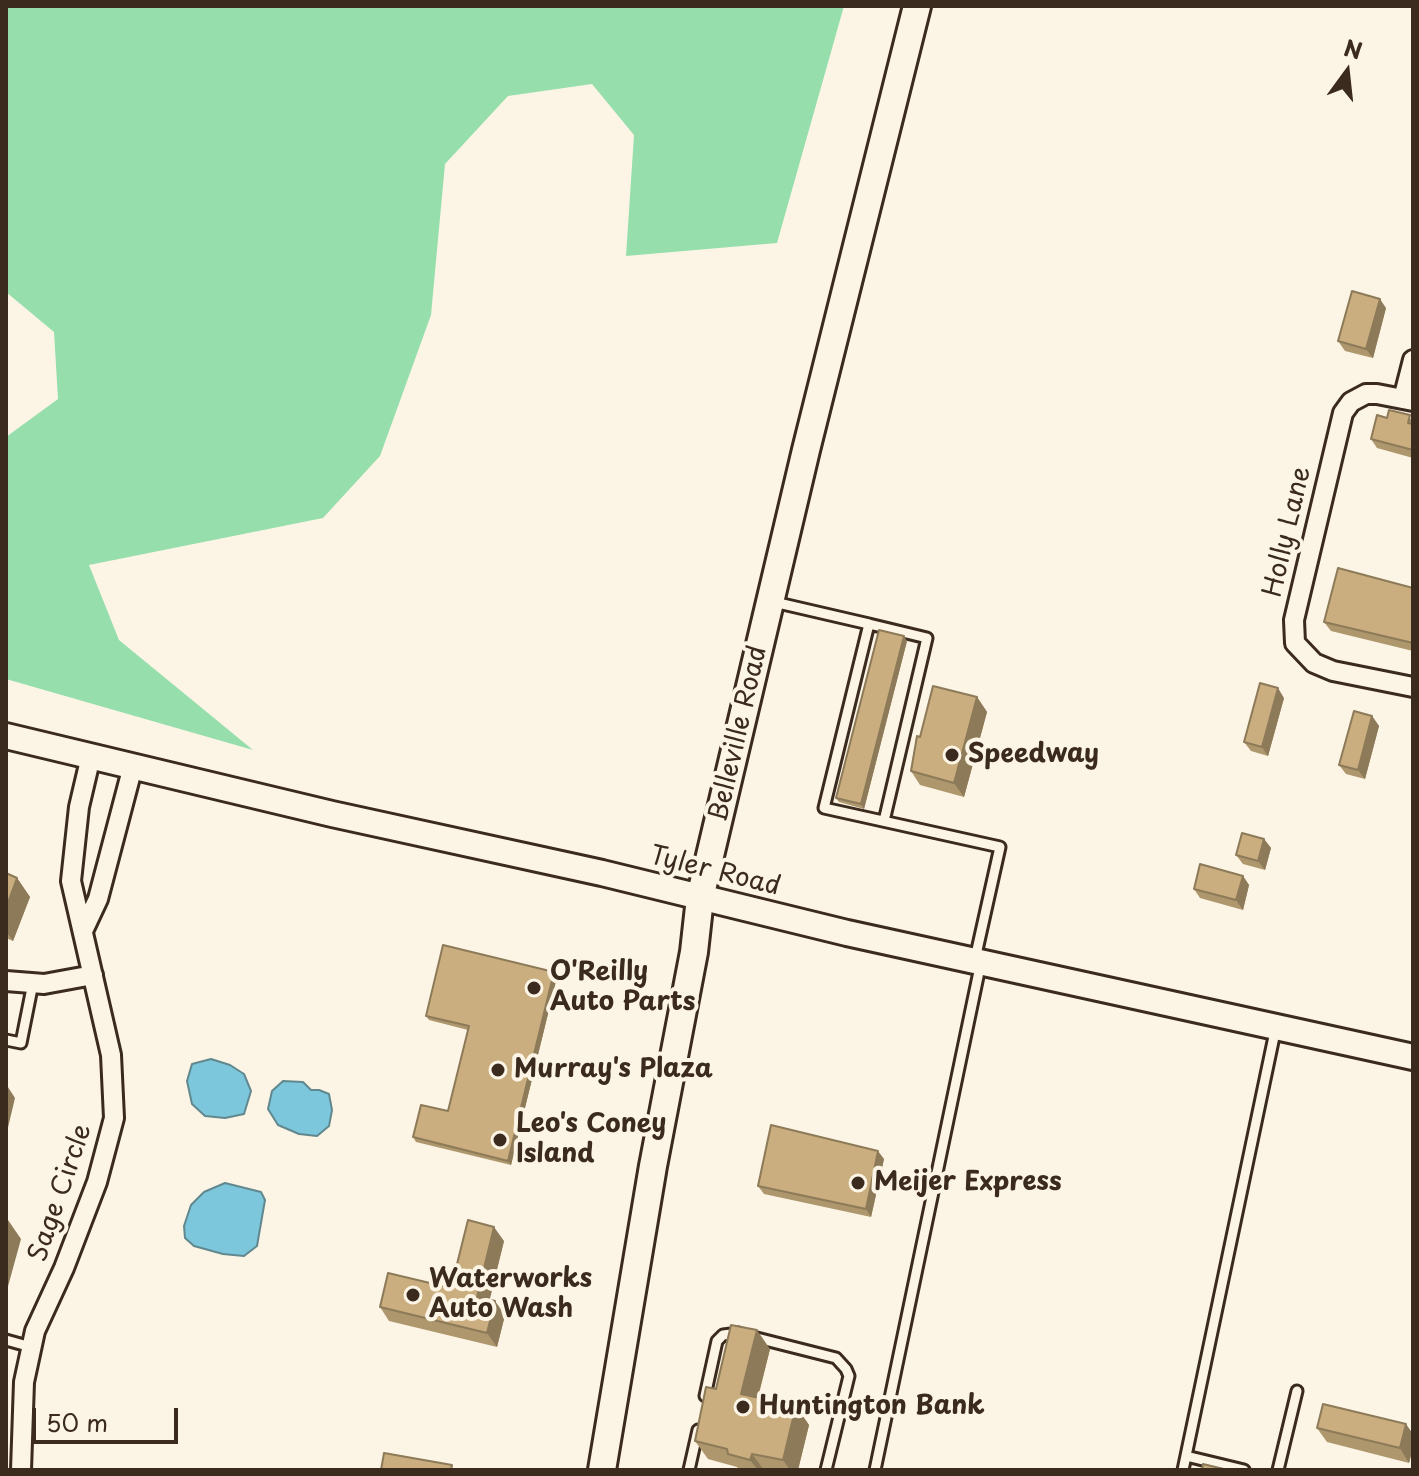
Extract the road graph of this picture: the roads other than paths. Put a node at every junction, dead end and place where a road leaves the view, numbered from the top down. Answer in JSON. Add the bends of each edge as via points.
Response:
{"nodes":[{"id":1,"x":917,"y":6,"type":"edge"},
{"id":2,"x":1413,"y":360,"type":"edge"},
{"id":3,"x":1408,"y":400,"type":"edge"},
{"id":4,"x":770,"y":602,"type":"junction"},
{"id":5,"x":869,"y":624,"type":"junction"},
{"id":6,"x":1413,"y":687,"type":"edge"},
{"id":7,"x":6,"y":736,"type":"edge"},
{"id":8,"x":91,"y":756,"type":"junction"},
{"id":9,"x":133,"y":766,"type":"junction"},
{"id":10,"x":884,"y":821,"type":"junction"},
{"id":11,"x":700,"y":898,"type":"junction"},
{"id":12,"x":83,"y":931,"type":"junction"},
{"id":13,"x":978,"y":962,"type":"junction"},
{"id":14,"x":93,"y":975,"type":"junction"},
{"id":15,"x":6,"y":981,"type":"edge"},
{"id":16,"x":33,"y":983,"type":"junction"},
{"id":17,"x":1276,"y":1027,"type":"junction"},
{"id":18,"x":6,"y":1040,"type":"edge"},
{"id":19,"x":1413,"y":1057,"type":"edge"},
{"id":20,"x":6,"y":1340,"type":"edge"},
{"id":21,"x":31,"y":1347,"type":"junction"},
{"id":22,"x":1297,"y":1391,"type":"dead end"},
{"id":23,"x":704,"y":1401,"type":"edge"},
{"id":24,"x":701,"y":1415,"type":"edge"},
{"id":25,"x":1186,"y":1456,"type":"junction"},
{"id":26,"x":21,"y":1470,"type":"edge"},
{"id":27,"x":602,"y":1470,"type":"edge"},
{"id":28,"x":689,"y":1470,"type":"edge"},
{"id":29,"x":826,"y":1470,"type":"edge"},
{"id":30,"x":875,"y":1470,"type":"edge"},
{"id":31,"x":1183,"y":1470,"type":"edge"},
{"id":32,"x":1244,"y":1470,"type":"edge"},
{"id":33,"x":1278,"y":1470,"type":"edge"}],
"edges":[{"from":1,"to":4,"type":"main road","name":"Belleville Road"},
{"from":2,"to":3,"type":"street","name":"Holly Lane"},
{"from":3,"to":6,"type":"street","name":"Holly Lane","via":[[1366,394],[1343,413],[1294,620],[1295,643],[1314,663]]},
{"from":4,"to":5,"type":"lane"},
{"from":4,"to":11,"type":"main road","name":"Belleville Road"},
{"from":5,"to":10,"type":"lane","via":[[927,638]]},
{"from":5,"to":10,"type":"lane","via":[[824,808]]},
{"from":7,"to":8,"type":"street","name":"Tyler Road"},
{"from":8,"to":9,"type":"street","name":"Tyler Road"},
{"from":8,"to":12,"type":"street","name":"Sage Circle","via":[[71,881]]},
{"from":9,"to":11,"type":"street","name":"Tyler Road"},
{"from":9,"to":12,"type":"street","via":[[98,899]]},
{"from":10,"to":13,"type":"lane","via":[[1000,847]]},
{"from":11,"to":13,"type":"street","name":"Tyler Road"},
{"from":11,"to":27,"type":"main road","name":"Belleville Road"},
{"from":12,"to":14,"type":"street","name":"Sage Circle"},
{"from":13,"to":17,"type":"street","name":"Tyler Road"},
{"from":13,"to":30,"type":"lane"},
{"from":14,"to":16,"type":"street"},
{"from":14,"to":21,"type":"street","name":"Sage Circle","via":[[111,1055],[114,1118],[97,1182]]},
{"from":15,"to":16,"type":"street"},
{"from":16,"to":18,"type":"lane","via":[[21,1043]]},
{"from":17,"to":19,"type":"street","name":"Tyler Road"},
{"from":17,"to":25,"type":"lane"},
{"from":20,"to":21,"type":"lane"},
{"from":21,"to":26,"type":"street","name":"Sage Circle","via":[[24,1382]]},
{"from":22,"to":33,"type":"lane"},
{"from":23,"to":29,"type":"lane","via":[[717,1341],[723,1335],[737,1333],[836,1358],[849,1376]]},
{"from":24,"to":28,"type":"lane"},
{"from":25,"to":31,"type":"lane"},
{"from":25,"to":32,"type":"lane"}]}
